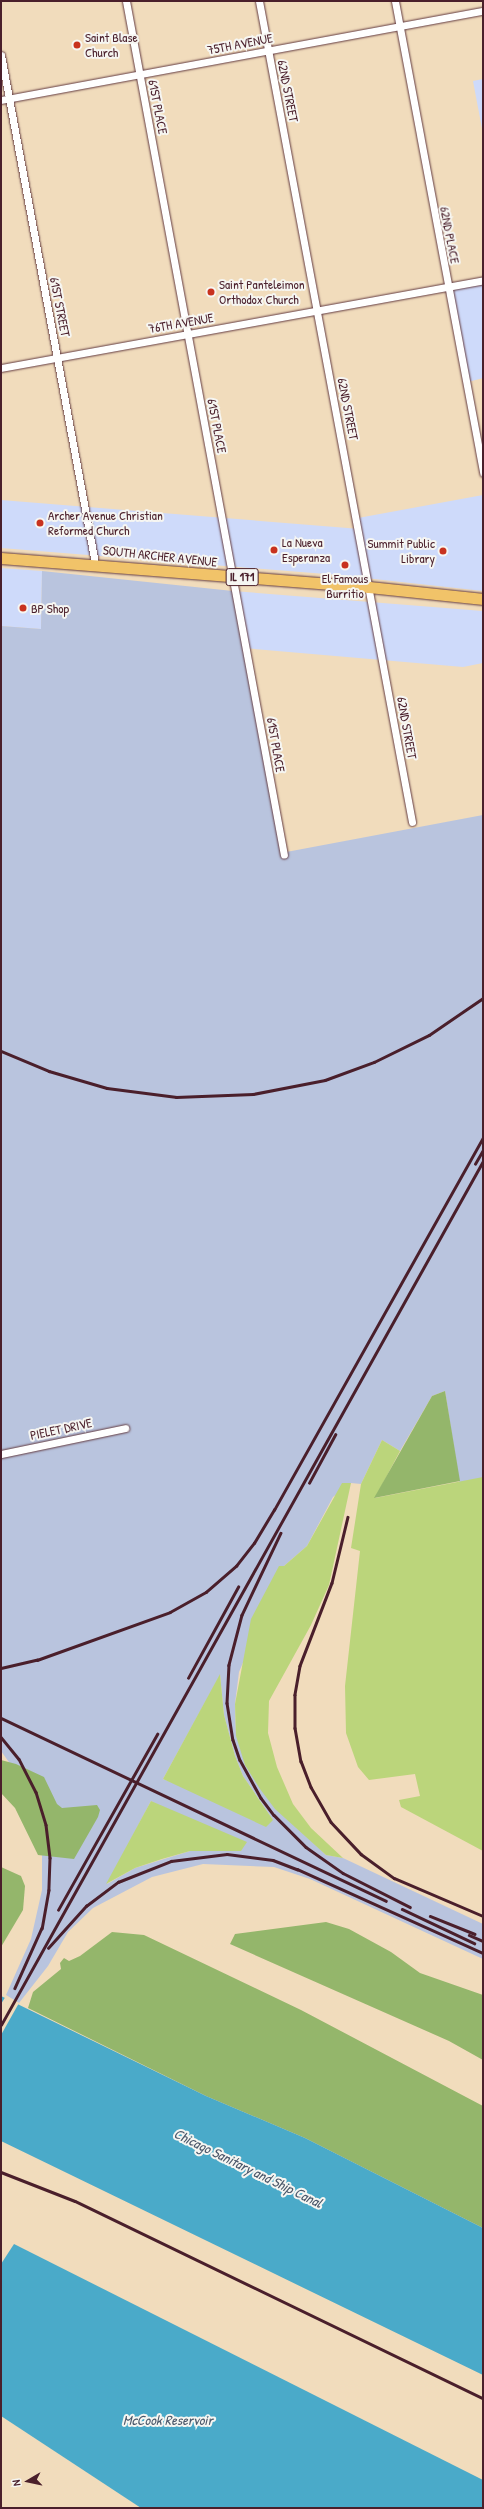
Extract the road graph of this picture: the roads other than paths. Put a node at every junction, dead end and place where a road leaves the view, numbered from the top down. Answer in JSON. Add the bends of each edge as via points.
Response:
{"nodes":[{"id":1,"x":126,"y":1,"type":"edge"},
{"id":2,"x":259,"y":1,"type":"edge"},
{"id":3,"x":395,"y":1,"type":"edge"},
{"id":4,"x":483,"y":11,"type":"edge"},
{"id":5,"x":400,"y":27,"type":"junction"},
{"id":6,"x":269,"y":51,"type":"junction"},
{"id":7,"x":1,"y":55,"type":"edge"},
{"id":8,"x":139,"y":75,"type":"junction"},
{"id":9,"x":9,"y":99,"type":"junction"},
{"id":10,"x":1,"y":100,"type":"edge"},
{"id":11,"x":483,"y":280,"type":"edge"},
{"id":12,"x":448,"y":286,"type":"junction"},
{"id":13,"x":317,"y":310,"type":"junction"},
{"id":14,"x":188,"y":334,"type":"junction"},
{"id":15,"x":58,"y":358,"type":"junction"},
{"id":16,"x":1,"y":368,"type":"edge"},
{"id":17,"x":483,"y":473,"type":"edge"},
{"id":18,"x":1,"y":558,"type":"edge"},
{"id":19,"x":95,"y":563,"type":"junction"},
{"id":20,"x":233,"y":577,"type":"junction"},
{"id":21,"x":369,"y":586,"type":"junction"},
{"id":22,"x":483,"y":599,"type":"edge"},
{"id":23,"x":412,"y":822,"type":"dead end"},
{"id":24,"x":284,"y":855,"type":"dead end"},
{"id":25,"x":125,"y":1428,"type":"dead end"},
{"id":26,"x":1,"y":1454,"type":"edge"}],
"edges":[{"from":1,"to":8,"type":"street","name":"61ST PLACE"},
{"from":2,"to":6,"type":"street","name":"62ND STREET"},
{"from":3,"to":5,"type":"street","name":"62ND PLACE"},
{"from":4,"to":5,"type":"street","name":"75TH AVENUE"},
{"from":5,"to":6,"type":"street","name":"75TH AVENUE"},
{"from":5,"to":12,"type":"street","name":"62ND PLACE"},
{"from":6,"to":8,"type":"street","name":"75TH AVENUE"},
{"from":6,"to":13,"type":"street","name":"62ND STREET"},
{"from":7,"to":9,"type":"street","name":"61ST STREET"},
{"from":8,"to":9,"type":"street","name":"75TH AVENUE"},
{"from":8,"to":14,"type":"street","name":"61ST PLACE"},
{"from":9,"to":10,"type":"street","name":"75TH AVENUE"},
{"from":9,"to":15,"type":"street","name":"61ST STREET"},
{"from":11,"to":12,"type":"street","name":"76TH AVENUE"},
{"from":12,"to":13,"type":"street","name":"76TH AVENUE"},
{"from":12,"to":17,"type":"street","name":"62ND PLACE"},
{"from":13,"to":14,"type":"street","name":"76TH AVENUE"},
{"from":13,"to":21,"type":"street","name":"62ND STREET"},
{"from":14,"to":15,"type":"street","name":"76TH AVENUE"},
{"from":14,"to":20,"type":"street","name":"61ST PLACE"},
{"from":15,"to":16,"type":"street","name":"76TH AVENUE"},
{"from":15,"to":19,"type":"street","name":"61ST STREET"},
{"from":18,"to":19,"type":"main road","name":"SOUTH ARCHER AVENUE","number":"IL 171"},
{"from":19,"to":20,"type":"main road","name":"SOUTH ARCHER AVENUE","number":"IL 171"},
{"from":20,"to":21,"type":"main road","name":"SOUTH ARCHER AVENUE","number":"IL 171"},
{"from":20,"to":24,"type":"street","name":"61ST PLACE"},
{"from":21,"to":22,"type":"main road","name":"SOUTH ARCHER AVENUE","number":"IL 171"},
{"from":21,"to":23,"type":"street","name":"62ND STREET"},
{"from":25,"to":26,"type":"street","name":"PIELET DRIVE"}]}
